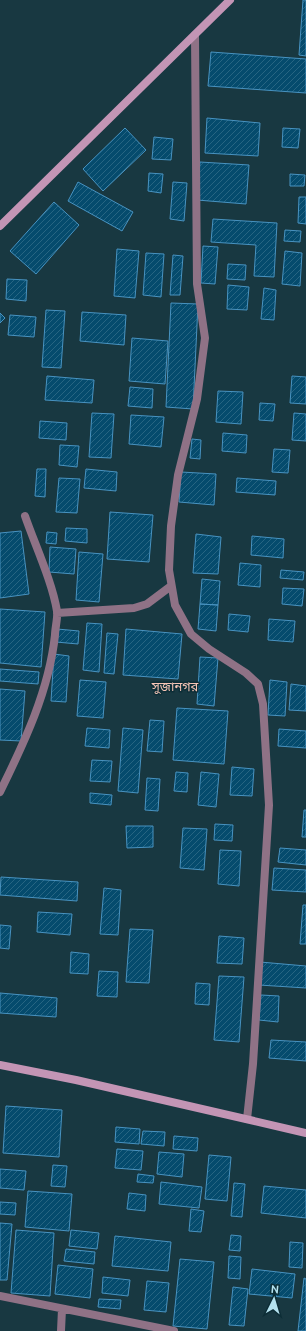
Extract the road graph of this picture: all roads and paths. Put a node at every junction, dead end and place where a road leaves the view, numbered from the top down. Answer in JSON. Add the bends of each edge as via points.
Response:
{"nodes":[{"id":1,"x":230,"y":0,"type":"edge"},
{"id":2,"x":195,"y":35,"type":"junction"},
{"id":3,"x":0,"y":226,"type":"edge"},
{"id":4,"x":25,"y":516,"type":"dead end"},
{"id":5,"x":171,"y":586,"type":"junction"},
{"id":6,"x":57,"y":613,"type":"junction"},
{"id":7,"x":0,"y":792,"type":"edge"},
{"id":8,"x":0,"y":1065,"type":"edge"},
{"id":9,"x":247,"y":1119,"type":"junction"},
{"id":10,"x":306,"y":1133,"type":"edge"},
{"id":11,"x":0,"y":1296,"type":"edge"},
{"id":12,"x":62,"y":1309,"type":"junction"},
{"id":13,"x":61,"y":1331,"type":"edge"},
{"id":14,"x":174,"y":1331,"type":"edge"}],
"edges":[{"from":1,"to":2,"type":"street"},
{"from":2,"to":3,"type":"street"},
{"from":2,"to":5,"type":"street","via":[[197,284],[205,338],[197,399],[178,475],[171,526],[168,570]]},
{"from":4,"to":6,"type":"street"},
{"from":5,"to":6,"type":"street","via":[[147,604],[134,608]]},
{"from":5,"to":9,"type":"street","via":[[174,605],[191,634],[246,672],[258,684],[263,704],[269,805],[253,1064]]},
{"from":6,"to":7,"type":"street","via":[[53,650],[39,704]]},
{"from":8,"to":9,"type":"street"},
{"from":9,"to":10,"type":"street"},
{"from":11,"to":12,"type":"street"},
{"from":12,"to":13,"type":"street"},
{"from":12,"to":14,"type":"street"}]}
